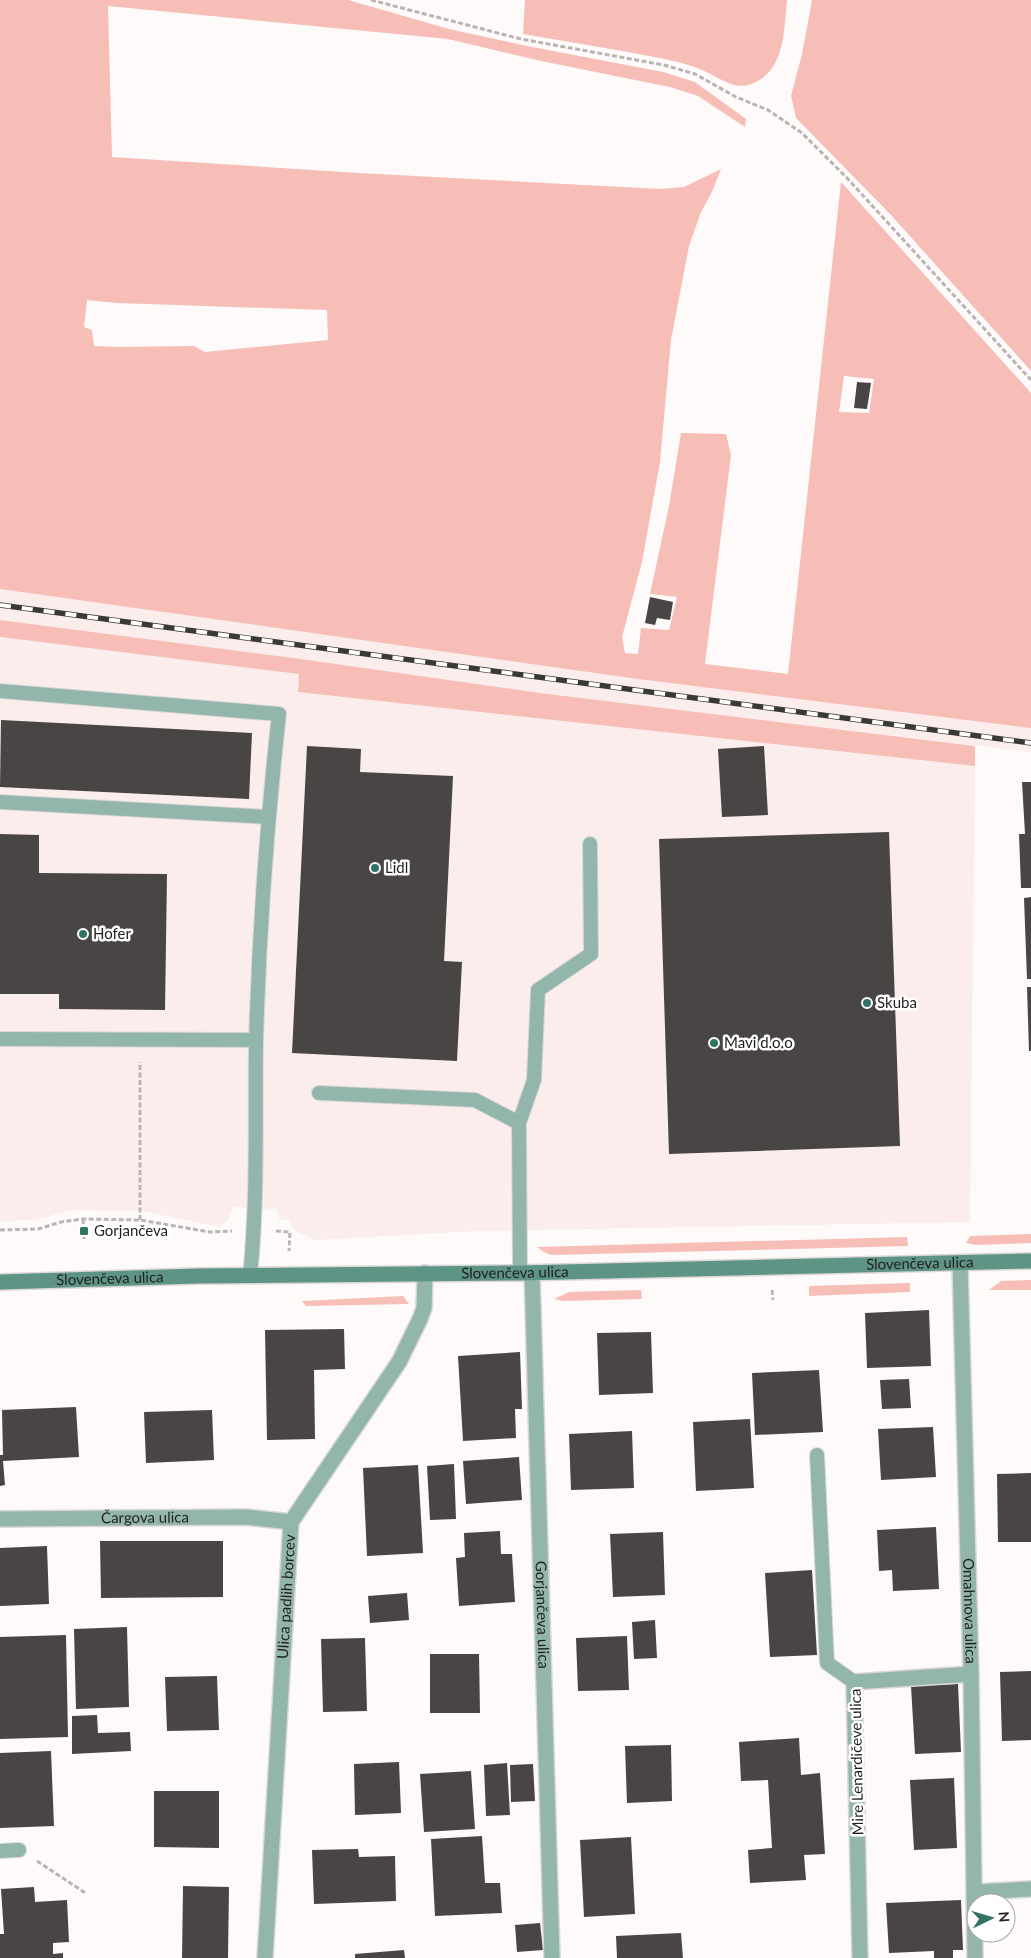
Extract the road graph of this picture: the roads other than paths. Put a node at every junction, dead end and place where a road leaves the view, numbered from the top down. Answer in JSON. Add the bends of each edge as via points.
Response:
{"nodes":[{"id":1,"x":0,"y":691,"type":"edge"},
{"id":2,"x":0,"y":802,"type":"edge"},
{"id":3,"x":268,"y":817,"type":"junction"},
{"id":4,"x":590,"y":844,"type":"dead end"},
{"id":5,"x":0,"y":1038,"type":"edge"},
{"id":6,"x":256,"y":1040,"type":"junction"},
{"id":7,"x":319,"y":1093,"type":"dead end"},
{"id":8,"x":520,"y":1123,"type":"junction"},
{"id":9,"x":1031,"y":1262,"type":"edge"},
{"id":10,"x":960,"y":1263,"type":"junction"},
{"id":11,"x":526,"y":1273,"type":"junction"},
{"id":12,"x":425,"y":1274,"type":"junction"},
{"id":13,"x":250,"y":1276,"type":"junction"},
{"id":14,"x":0,"y":1282,"type":"edge"},
{"id":15,"x":817,"y":1455,"type":"dead end"},
{"id":16,"x":0,"y":1519,"type":"edge"},
{"id":17,"x":291,"y":1522,"type":"junction"},
{"id":18,"x":971,"y":1674,"type":"junction"},
{"id":19,"x":854,"y":1682,"type":"junction"},
{"id":20,"x":0,"y":1850,"type":"edge"},
{"id":21,"x":19,"y":1850,"type":"road end"},
{"id":22,"x":1031,"y":1889,"type":"edge"},
{"id":23,"x":974,"y":1892,"type":"junction"},
{"id":24,"x":265,"y":1958,"type":"edge"},
{"id":25,"x":552,"y":1958,"type":"edge"},
{"id":26,"x":860,"y":1958,"type":"edge"},
{"id":27,"x":976,"y":1958,"type":"edge"}],
"edges":[{"from":1,"to":3,"type":"lane","via":[[278,714]]},
{"from":2,"to":3,"type":"lane"},
{"from":3,"to":6,"type":"lane"},
{"from":4,"to":8,"type":"lane","via":[[591,954],[538,990],[534,1080]]},
{"from":5,"to":6,"type":"lane"},
{"from":6,"to":13,"type":"lane","via":[[255,1230]]},
{"from":7,"to":8,"type":"lane","via":[[476,1100]]},
{"from":8,"to":11,"type":"lane"},
{"from":9,"to":10,"type":"street","name":"Slovenčeva ulica"},
{"from":10,"to":11,"type":"street","name":"Slovenčeva ulica"},
{"from":10,"to":18,"type":"street","name":"Omahnova ulica"},
{"from":11,"to":12,"type":"street","name":"Slovenčeva ulica"},
{"from":11,"to":25,"type":"street","name":"Gorjančeva ulica"},
{"from":12,"to":13,"type":"street","name":"Slovenčeva ulica"},
{"from":12,"to":17,"type":"street","name":"Ulica padlih borcev","via":[[424,1308],[399,1362]]},
{"from":13,"to":14,"type":"street","name":"Slovenčeva ulica"},
{"from":15,"to":19,"type":"lane","via":[[827,1663]]},
{"from":16,"to":17,"type":"street","name":"Čargova ulica","via":[[246,1517]]},
{"from":17,"to":24,"type":"street","name":"Ulica padlih borcev"},
{"from":18,"to":19,"type":"street","name":"Mire Lenardičeve ulica"},
{"from":18,"to":23,"type":"street","name":"Omahnova ulica"},
{"from":19,"to":26,"type":"street","name":"Mire Lenardičeve ulica"},
{"from":20,"to":21,"type":"lane"},
{"from":22,"to":23,"type":"street"},
{"from":23,"to":27,"type":"street","name":"Omahnova ulica"}]}
